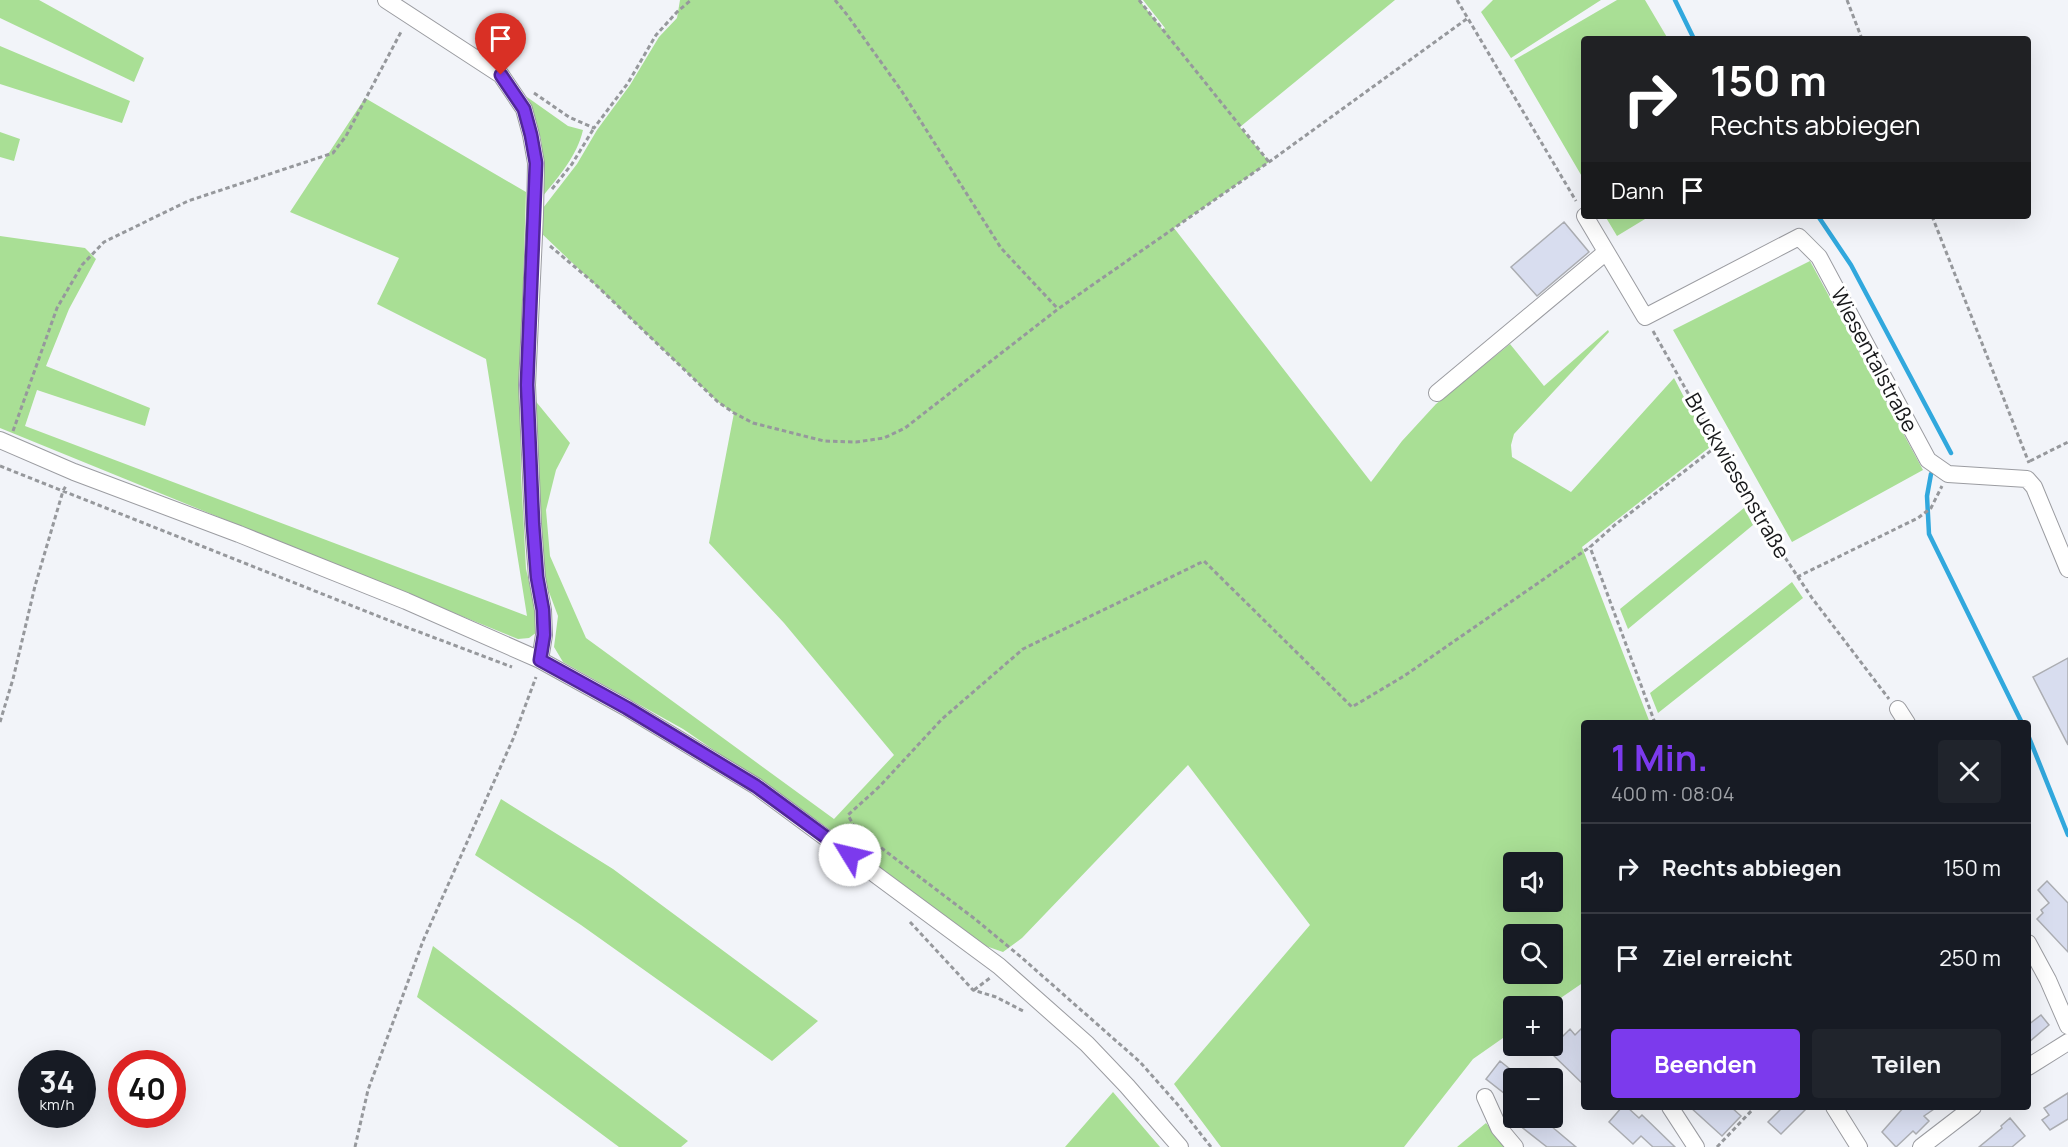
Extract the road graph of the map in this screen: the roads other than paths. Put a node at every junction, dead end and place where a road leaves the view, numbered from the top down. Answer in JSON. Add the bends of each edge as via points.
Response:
{"nodes":[{"id":1,"x":386,"y":0,"type":"edge"},
{"id":2,"x":1587,"y":219,"type":"edge"},
{"id":3,"x":1606,"y":252,"type":"junction"},
{"id":4,"x":1437,"y":393,"type":"dead end"},
{"id":5,"x":4,"y":442,"type":"edge"},
{"id":6,"x":2068,"y":569,"type":"edge"},
{"id":7,"x":540,"y":660,"type":"junction"},
{"id":8,"x":2031,"y":949,"type":"edge"},
{"id":9,"x":2068,"y":1026,"type":"edge"},
{"id":10,"x":2068,"y":1042,"type":"edge"},
{"id":11,"x":2031,"y":1065,"type":"edge"},
{"id":12,"x":1485,"y":1096,"type":"dead end"},
{"id":13,"x":1672,"y":1110,"type":"edge"},
{"id":14,"x":1836,"y":1110,"type":"edge"},
{"id":15,"x":1969,"y":1110,"type":"edge"},
{"id":16,"x":1180,"y":1147,"type":"edge"},
{"id":17,"x":1515,"y":1147,"type":"edge"},
{"id":18,"x":1696,"y":1147,"type":"edge"},
{"id":19,"x":1859,"y":1147,"type":"edge"},
{"id":20,"x":1922,"y":1147,"type":"edge"}],
"edges":[{"from":1,"to":7,"type":"street","via":[[501,75],[524,109],[531,135],[536,163],[527,385],[533,524],[543,610]]},
{"from":2,"to":3,"type":"street"},
{"from":3,"to":4,"type":"street"},
{"from":3,"to":6,"type":"street","name":"Wiesentalstraße","via":[[1645,317],[1799,237],[1819,257],[1928,460],[1948,474],[2027,479],[2034,487]]},
{"from":5,"to":7,"type":"street","via":[[406,601]]},
{"from":7,"to":16,"type":"street","via":[[756,786],[999,966],[1087,1044]]},
{"from":8,"to":9,"type":"street"},
{"from":10,"to":11,"type":"street"},
{"from":12,"to":17,"type":"street","via":[[1499,1128]]},
{"from":13,"to":18,"type":"street"},
{"from":14,"to":19,"type":"street"},
{"from":15,"to":20,"type":"street"}]}
